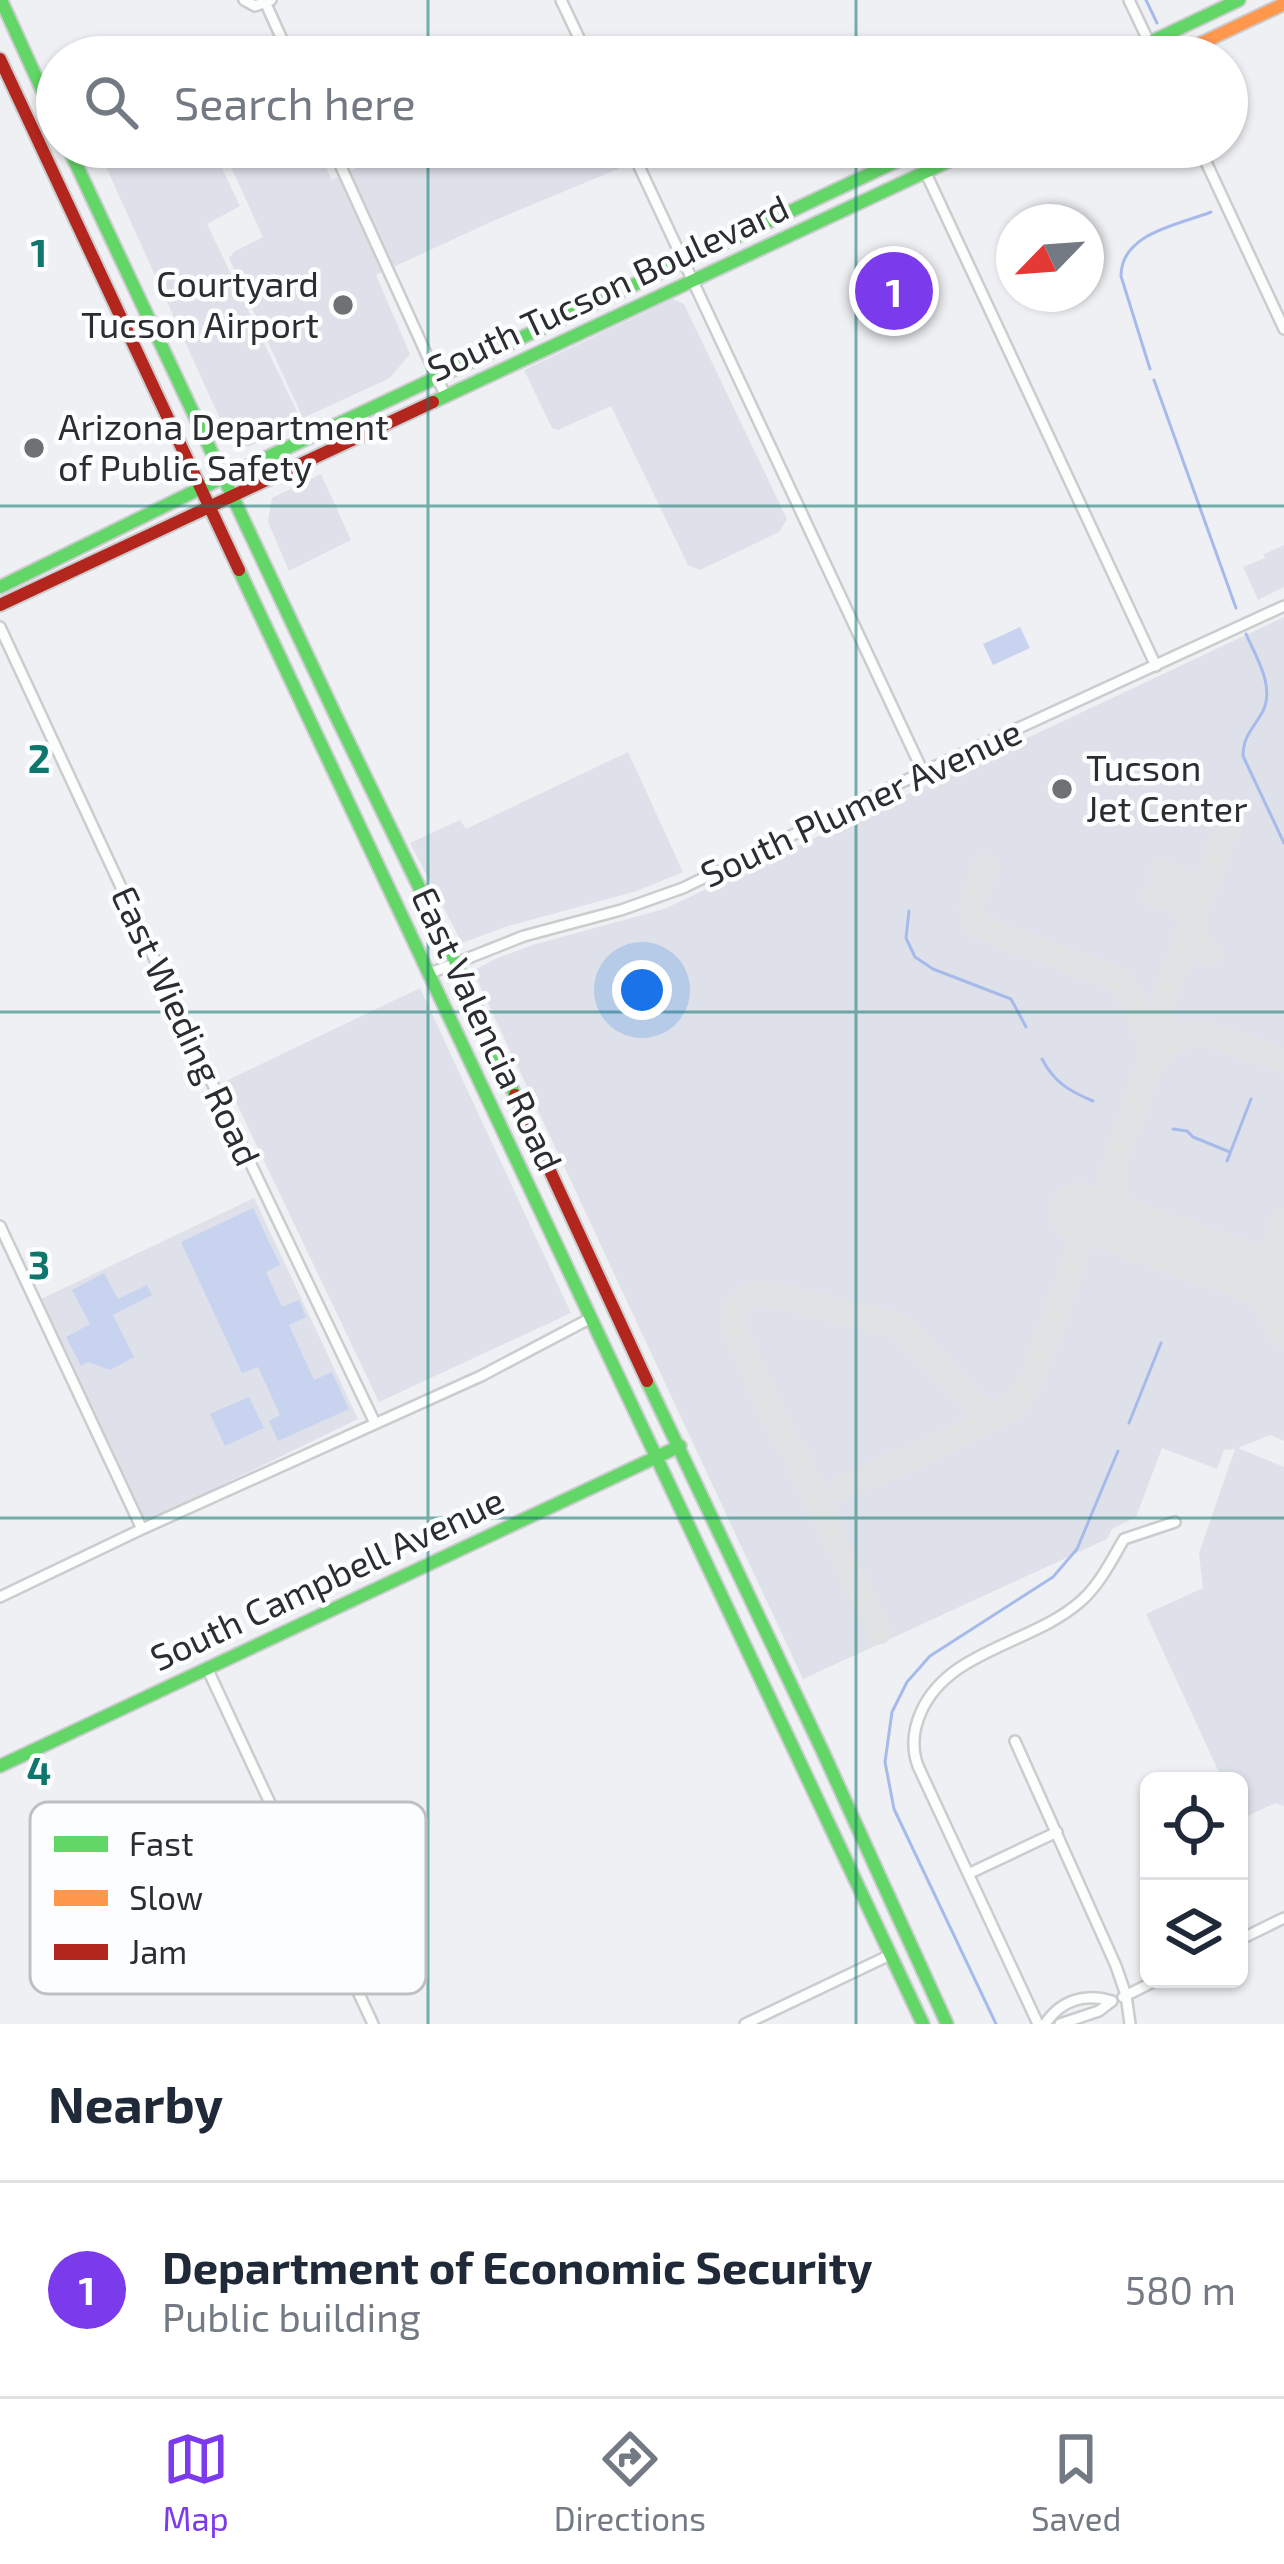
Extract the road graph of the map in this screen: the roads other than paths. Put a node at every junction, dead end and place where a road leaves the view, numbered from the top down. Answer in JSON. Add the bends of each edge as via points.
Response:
{"nodes":[{"id":1,"x":1,"y":0,"type":"edge"},
{"id":2,"x":244,"y":0,"type":"edge"},
{"id":3,"x":561,"y":0,"type":"edge"},
{"id":4,"x":1129,"y":0,"type":"edge"},
{"id":5,"x":1239,"y":0,"type":"edge"},
{"id":6,"x":269,"y":2,"type":"edge"},
{"id":7,"x":1284,"y":4,"type":"edge"},
{"id":8,"x":282,"y":36,"type":"edge"},
{"id":9,"x":578,"y":36,"type":"edge"},
{"id":10,"x":1146,"y":36,"type":"edge"},
{"id":11,"x":1164,"y":36,"type":"edge"},
{"id":12,"x":1216,"y":36,"type":"edge"},
{"id":13,"x":0,"y":59,"type":"edge"},
{"id":14,"x":36,"y":77,"type":"edge"},
{"id":15,"x":36,"y":136,"type":"edge"},
{"id":16,"x":51,"y":168,"type":"edge"},
{"id":17,"x":78,"y":168,"type":"edge"},
{"id":18,"x":342,"y":168,"type":"edge"},
{"id":19,"x":640,"y":168,"type":"edge"},
{"id":20,"x":881,"y":168,"type":"edge"},
{"id":21,"x":925,"y":168,"type":"edge"},
{"id":22,"x":935,"y":168,"type":"edge"},
{"id":23,"x":1208,"y":168,"type":"edge"},
{"id":24,"x":926,"y":172,"type":"junction"},
{"id":25,"x":112,"y":242,"type":"junction"},
{"id":26,"x":90,"y":251,"type":"junction"},
{"id":27,"x":684,"y":261,"type":"junction"},
{"id":28,"x":693,"y":282,"type":"junction"},
{"id":29,"x":1284,"y":329,"type":"edge"},
{"id":30,"x":437,"y":376,"type":"junction"},
{"id":31,"x":446,"y":397,"type":"junction"},
{"id":32,"x":224,"y":478,"type":"junction"},
{"id":33,"x":202,"y":488,"type":"junction"},
{"id":34,"x":234,"y":497,"type":"junction"},
{"id":35,"x":210,"y":508,"type":"junction"},
{"id":36,"x":0,"y":587,"type":"edge"},
{"id":37,"x":0,"y":605,"type":"edge"},
{"id":38,"x":1284,"y":605,"type":"edge"},
{"id":39,"x":0,"y":627,"type":"edge"},
{"id":40,"x":1156,"y":666,"type":"junction"},
{"id":41,"x":334,"y":712,"type":"junction"},
{"id":42,"x":311,"y":724,"type":"junction"},
{"id":43,"x":923,"y":772,"type":"junction"},
{"id":44,"x":456,"y":963,"type":"junction"},
{"id":45,"x":428,"y":974,"type":"junction"},
{"id":46,"x":0,"y":1226,"type":"edge"},
{"id":47,"x":591,"y":1318,"type":"junction"},
{"id":48,"x":375,"y":1423,"type":"junction"},
{"id":49,"x":680,"y":1446,"type":"junction"},
{"id":50,"x":656,"y":1458,"type":"junction"},
{"id":51,"x":1175,"y":1522,"type":"dead end"},
{"id":52,"x":142,"y":1529,"type":"junction"},
{"id":53,"x":0,"y":1597,"type":"edge"},
{"id":54,"x":207,"y":1668,"type":"junction"},
{"id":55,"x":789,"y":1679,"type":"junction"},
{"id":56,"x":766,"y":1690,"type":"junction"},
{"id":57,"x":1015,"y":1741,"type":"dead end"},
{"id":58,"x":0,"y":1766,"type":"edge"},
{"id":59,"x":269,"y":1802,"type":"edge"},
{"id":60,"x":1057,"y":1832,"type":"junction"},
{"id":61,"x":968,"y":1874,"type":"junction"},
{"id":62,"x":1284,"y":1918,"type":"edge"},
{"id":63,"x":1248,"y":1936,"type":"edge"},
{"id":64,"x":890,"y":1955,"type":"junction"},
{"id":65,"x":1140,"y":1988,"type":"edge"},
{"id":66,"x":359,"y":1994,"type":"edge"},
{"id":67,"x":1126,"y":1995,"type":"junction"},
{"id":68,"x":1112,"y":2001,"type":"junction"},
{"id":69,"x":373,"y":2024,"type":"edge"},
{"id":70,"x":745,"y":2024,"type":"edge"},
{"id":71,"x":923,"y":2024,"type":"edge"},
{"id":72,"x":947,"y":2024,"type":"edge"},
{"id":73,"x":1042,"y":2024,"type":"edge"},
{"id":74,"x":1060,"y":2024,"type":"edge"},
{"id":75,"x":1130,"y":2024,"type":"edge"}],
"edges":[{"from":1,"to":14,"type":"main road"},
{"from":2,"to":6,"type":"street"},
{"from":3,"to":9,"type":"street"},
{"from":4,"to":10,"type":"street"},
{"from":5,"to":11,"type":"main road"},
{"from":6,"to":8,"type":"street"},
{"from":7,"to":12,"type":"main road"},
{"from":13,"to":15,"type":"main road","name":"East Valencia Road"},
{"from":16,"to":26,"type":"main road","name":"East Valencia Road"},
{"from":17,"to":25,"type":"main road","name":"East Valencia Road"},
{"from":18,"to":30,"type":"street"},
{"from":19,"to":27,"type":"street"},
{"from":20,"to":27,"type":"main road","name":"South Tucson Boulevard"},
{"from":21,"to":24,"type":"street"},
{"from":22,"to":24,"type":"main road","name":"South Tucson Boulevard"},
{"from":23,"to":29,"type":"street"},
{"from":24,"to":28,"type":"main road","name":"South Tucson Boulevard"},
{"from":24,"to":40,"type":"street"},
{"from":25,"to":26,"type":"main road"},
{"from":25,"to":32,"type":"main road","name":"East Valencia Road"},
{"from":26,"to":33,"type":"main road","name":"East Valencia Road"},
{"from":27,"to":28,"type":"street"},
{"from":27,"to":30,"type":"main road","name":"South Tucson Boulevard"},
{"from":28,"to":31,"type":"main road","name":"South Tucson Boulevard"},
{"from":28,"to":43,"type":"street"},
{"from":30,"to":31,"type":"street"},
{"from":30,"to":32,"type":"main road","name":"South Tucson Boulevard"},
{"from":31,"to":34,"type":"main road","name":"South Tucson Boulevard"},
{"from":32,"to":33,"type":"main road","name":"South Tucson Boulevard"},
{"from":32,"to":34,"type":"main road","name":"East Valencia Road"},
{"from":33,"to":35,"type":"main road","name":"East Valencia Road"},
{"from":33,"to":36,"type":"main road","name":"South Tucson Boulevard"},
{"from":34,"to":35,"type":"main road","name":"South Tucson Boulevard"},
{"from":34,"to":41,"type":"main road","name":"East Valencia Road"},
{"from":35,"to":37,"type":"main road","name":"South Tucson Boulevard"},
{"from":35,"to":42,"type":"main road","name":"East Valencia Road"},
{"from":38,"to":40,"type":"street","name":"South Plumer Avenue"},
{"from":39,"to":48,"type":"street","name":"East Wieding Road"},
{"from":40,"to":43,"type":"street","name":"South Plumer Avenue"},
{"from":41,"to":42,"type":"main road"},
{"from":41,"to":44,"type":"main road","name":"East Valencia Road"},
{"from":42,"to":45,"type":"main road","name":"East Valencia Road"},
{"from":43,"to":44,"type":"street","name":"South Plumer Avenue","via":[[682,888]]},
{"from":44,"to":45,"type":"street","name":"South Plumer Avenue"},
{"from":44,"to":49,"type":"main road","name":"East Valencia Road"},
{"from":45,"to":47,"type":"main road","name":"East Valencia Road"},
{"from":46,"to":52,"type":"street"},
{"from":47,"to":48,"type":"street"},
{"from":47,"to":50,"type":"main road","name":"East Valencia Road"},
{"from":48,"to":52,"type":"street"},
{"from":49,"to":50,"type":"main road","name":"South Campbell Avenue"},
{"from":49,"to":55,"type":"main road","name":"East Valencia Road"},
{"from":50,"to":54,"type":"main road","name":"South Campbell Avenue"},
{"from":50,"to":56,"type":"main road","name":"East Valencia Road"},
{"from":51,"to":61,"type":"street","via":[[1124,1539],[1080,1602],[951,1673],[926,1700],[913,1753]]},
{"from":52,"to":53,"type":"street"},
{"from":54,"to":58,"type":"main road","name":"South Campbell Avenue"},
{"from":54,"to":59,"type":"street"},
{"from":55,"to":56,"type":"main road"},
{"from":55,"to":72,"type":"main road","name":"East Valencia Road"},
{"from":56,"to":64,"type":"main road","name":"East Valencia Road"},
{"from":57,"to":60,"type":"street"},
{"from":60,"to":61,"type":"street"},
{"from":60,"to":67,"type":"street"},
{"from":61,"to":73,"type":"street"},
{"from":62,"to":63,"type":"street"},
{"from":64,"to":70,"type":"street"},
{"from":64,"to":71,"type":"main road","name":"East Valencia Road"},
{"from":65,"to":67,"type":"street"},
{"from":66,"to":69,"type":"street"},
{"from":67,"to":68,"type":"street"},
{"from":67,"to":75,"type":"street"},
{"from":68,"to":73,"type":"street","via":[[1074,2000]]},
{"from":68,"to":74,"type":"street"}]}
